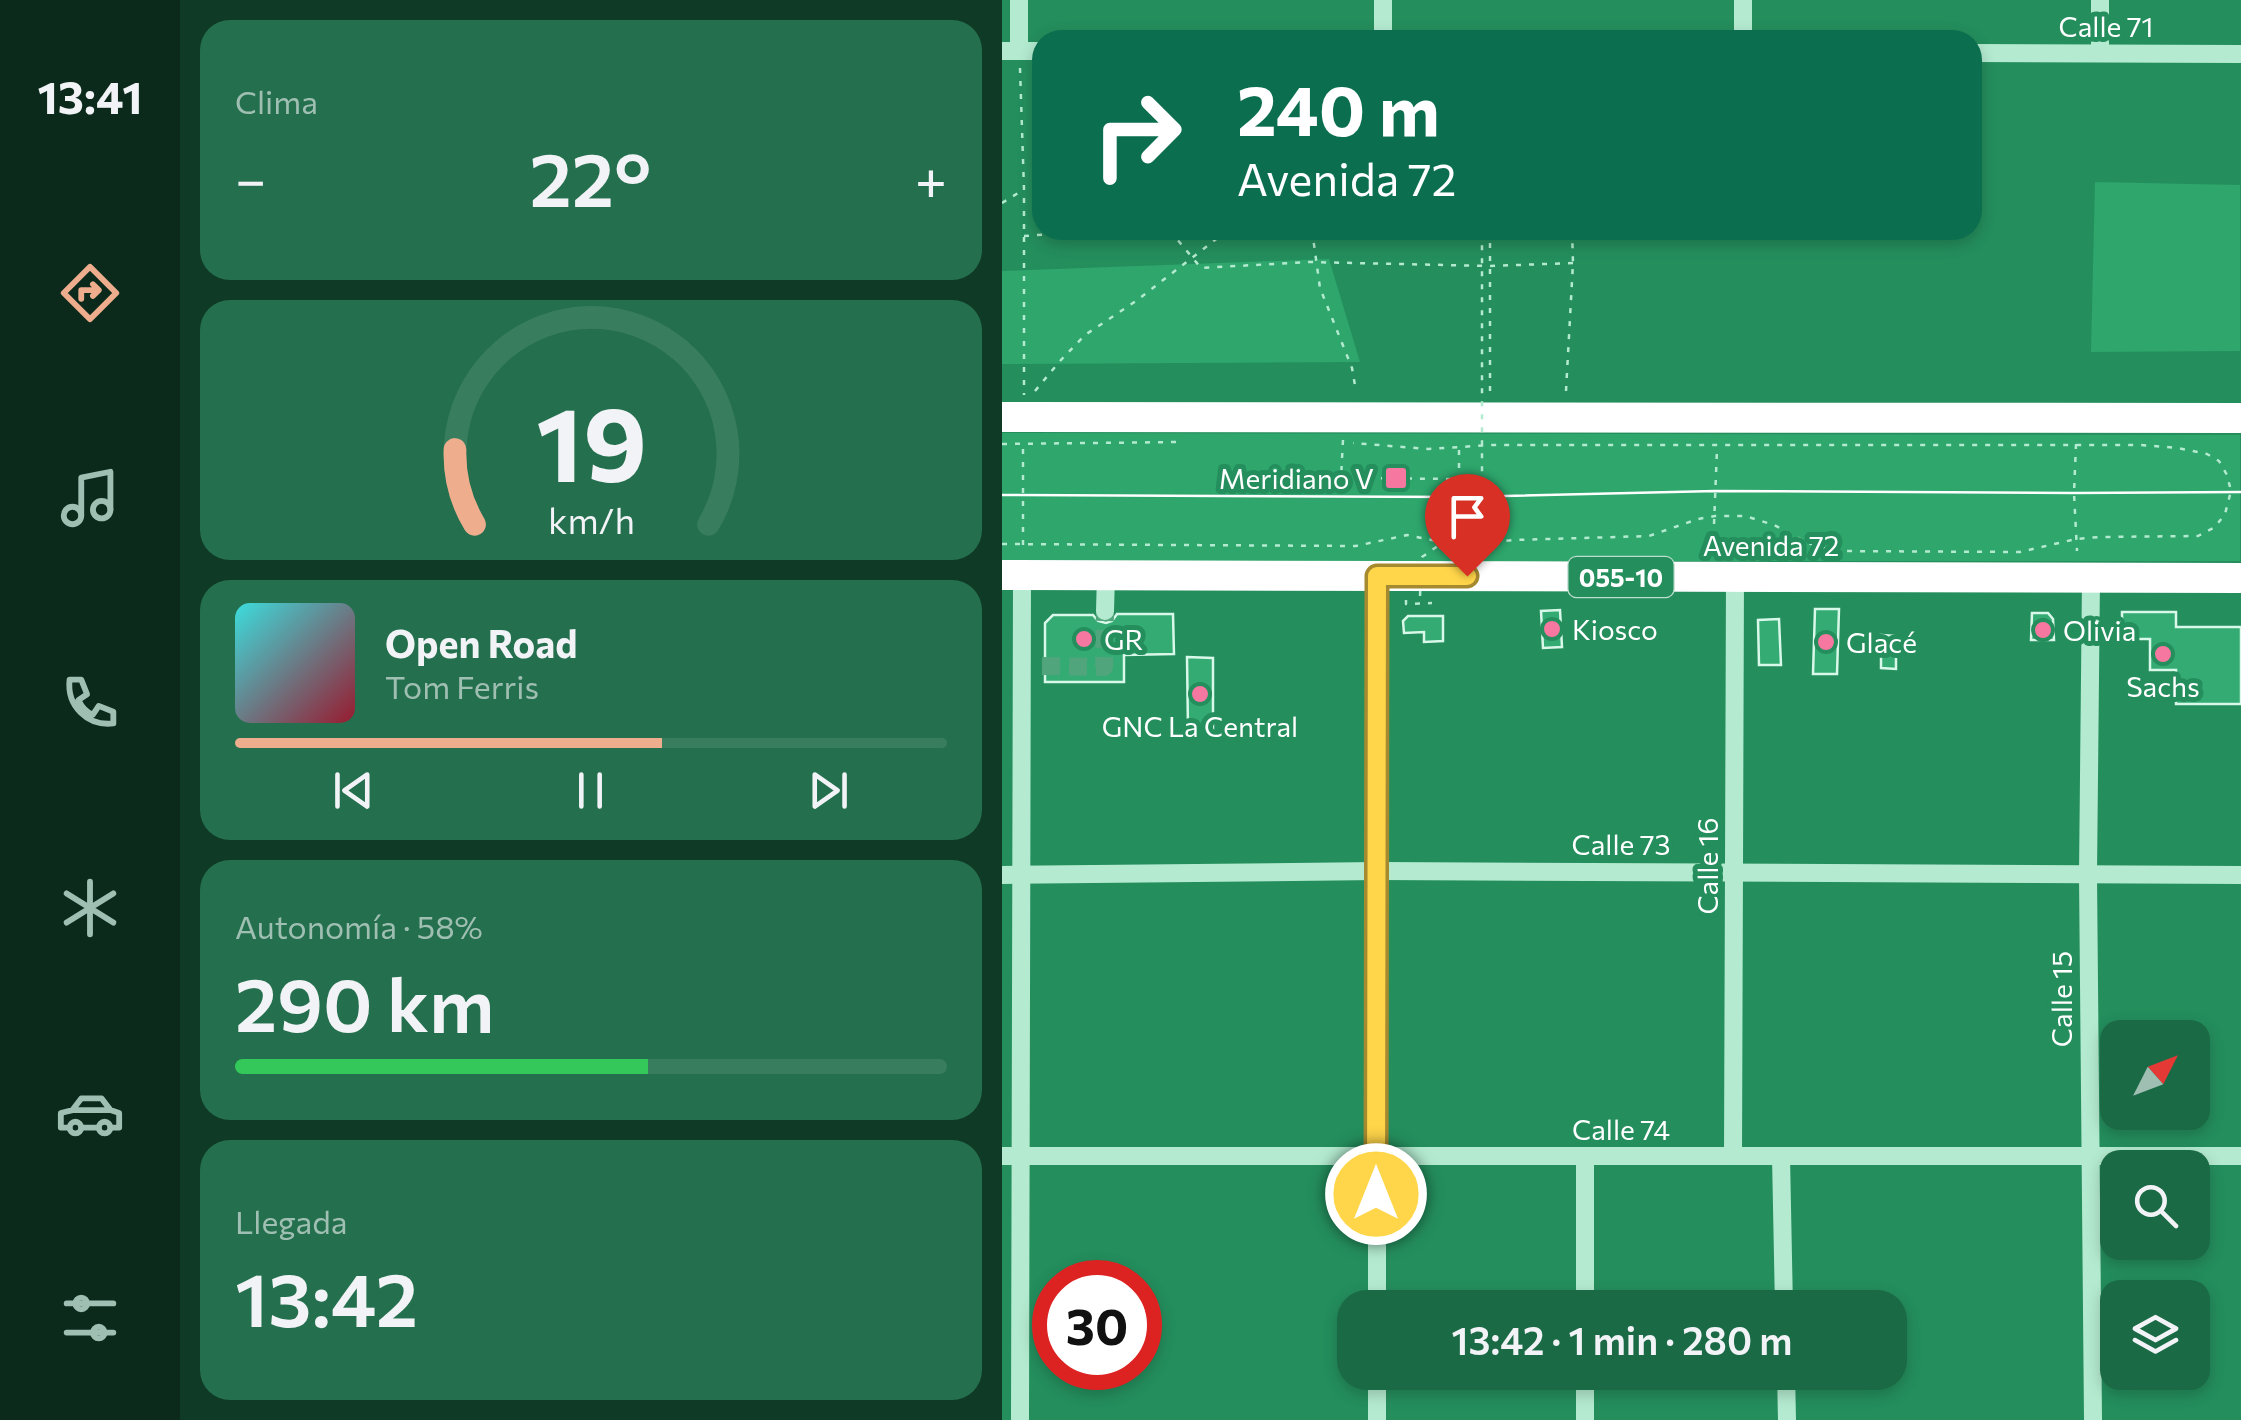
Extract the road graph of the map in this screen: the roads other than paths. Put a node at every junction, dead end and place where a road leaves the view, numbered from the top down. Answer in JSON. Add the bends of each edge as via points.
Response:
{"nodes":[{"id":1,"x":1019,"y":0,"type":"edge"},
{"id":2,"x":1383,"y":0,"type":"edge"},
{"id":3,"x":1743,"y":0,"type":"edge"},
{"id":4,"x":2100,"y":0,"type":"edge"},
{"id":5,"x":1384,"y":30,"type":"edge"},
{"id":6,"x":1743,"y":30,"type":"edge"},
{"id":7,"x":1010,"y":51,"type":"edge"},
{"id":8,"x":1982,"y":53,"type":"edge"},
{"id":9,"x":2100,"y":53,"type":"junction"},
{"id":10,"x":2240,"y":54,"type":"edge"},
{"id":11,"x":1020,"y":418,"type":"edge"},
{"id":12,"x":2240,"y":418,"type":"edge"},
{"id":13,"x":1015,"y":565,"type":"edge"},
{"id":14,"x":1106,"y":576,"type":"junction"},
{"id":15,"x":1377,"y":576,"type":"junction"},
{"id":16,"x":1724,"y":577,"type":"junction"},
{"id":17,"x":2084,"y":578,"type":"junction"},
{"id":18,"x":2240,"y":578,"type":"edge"},
{"id":19,"x":1106,"y":611,"type":"tunnel mouth"},
{"id":20,"x":1022,"y":666,"type":"junction"},
{"id":21,"x":1042,"y":666,"type":"tunnel mouth"},
{"id":22,"x":1378,"y":871,"type":"junction"},
{"id":23,"x":1735,"y":872,"type":"junction"},
{"id":24,"x":1012,"y":875,"type":"edge"},
{"id":25,"x":2088,"y":875,"type":"junction"},
{"id":26,"x":2240,"y":875,"type":"edge"},
{"id":27,"x":1011,"y":1156,"type":"edge"},
{"id":28,"x":1376,"y":1156,"type":"junction"},
{"id":29,"x":1585,"y":1156,"type":"junction"},
{"id":30,"x":1733,"y":1156,"type":"junction"},
{"id":31,"x":1781,"y":1156,"type":"junction"},
{"id":32,"x":2090,"y":1156,"type":"junction"},
{"id":33,"x":2240,"y":1156,"type":"edge"},
{"id":34,"x":1377,"y":1290,"type":"edge"},
{"id":35,"x":1585,"y":1290,"type":"edge"},
{"id":36,"x":1784,"y":1290,"type":"edge"},
{"id":37,"x":1377,"y":1390,"type":"edge"},
{"id":38,"x":1585,"y":1390,"type":"edge"},
{"id":39,"x":1786,"y":1390,"type":"edge"},
{"id":40,"x":1020,"y":1420,"type":"edge"},
{"id":41,"x":1377,"y":1420,"type":"edge"},
{"id":42,"x":1585,"y":1420,"type":"edge"},
{"id":43,"x":1787,"y":1420,"type":"edge"},
{"id":44,"x":2093,"y":1420,"type":"edge"}],
"edges":[{"from":1,"to":7,"type":"street"},
{"from":2,"to":5,"type":"street"},
{"from":3,"to":6,"type":"street"},
{"from":4,"to":9,"type":"street"},
{"from":8,"to":9,"type":"street","name":"Calle 71"},
{"from":9,"to":10,"type":"street","name":"Calle 71"},
{"from":11,"to":12,"type":"highway","via":[[1566,418],[1716,432],[2075,432]]},
{"from":13,"to":14,"type":"highway","name":"Avenida 72","number":"055-10"},
{"from":13,"to":20,"type":"street"},
{"from":14,"to":15,"type":"highway","name":"Avenida 72","number":"055-10"},
{"from":14,"to":19,"type":"street"},
{"from":15,"to":16,"type":"highway","name":"Avenida 72","number":"055-10"},
{"from":15,"to":22,"type":"street"},
{"from":16,"to":17,"type":"highway","name":"Avenida 72","number":"055-10"},
{"from":16,"to":23,"type":"street","name":"Calle 16"},
{"from":17,"to":18,"type":"highway","name":"Avenida 72","number":"055-10"},
{"from":17,"to":25,"type":"street","name":"Calle 15"},
{"from":20,"to":21,"type":"street"},
{"from":20,"to":24,"type":"street"},
{"from":22,"to":23,"type":"street","name":"Calle 73"},
{"from":22,"to":24,"type":"street","name":"Calle 73"},
{"from":22,"to":28,"type":"street"},
{"from":23,"to":25,"type":"street","name":"Calle 73"},
{"from":23,"to":30,"type":"street","name":"Calle 16"},
{"from":24,"to":27,"type":"street"},
{"from":25,"to":26,"type":"street","name":"Calle 73"},
{"from":25,"to":32,"type":"street","name":"Calle 15"},
{"from":27,"to":28,"type":"street","name":"Calle 74"},
{"from":27,"to":40,"type":"street"},
{"from":28,"to":29,"type":"street","name":"Calle 74"},
{"from":28,"to":34,"type":"street"},
{"from":29,"to":30,"type":"street","name":"Calle 74"},
{"from":29,"to":35,"type":"street"},
{"from":30,"to":31,"type":"street","name":"Calle 74"},
{"from":31,"to":32,"type":"street","name":"Calle 74"},
{"from":31,"to":36,"type":"street"},
{"from":32,"to":33,"type":"street","name":"Calle 74"},
{"from":32,"to":44,"type":"street","name":"Calle 15"},
{"from":37,"to":41,"type":"street"},
{"from":38,"to":42,"type":"street"},
{"from":39,"to":43,"type":"street"}]}
